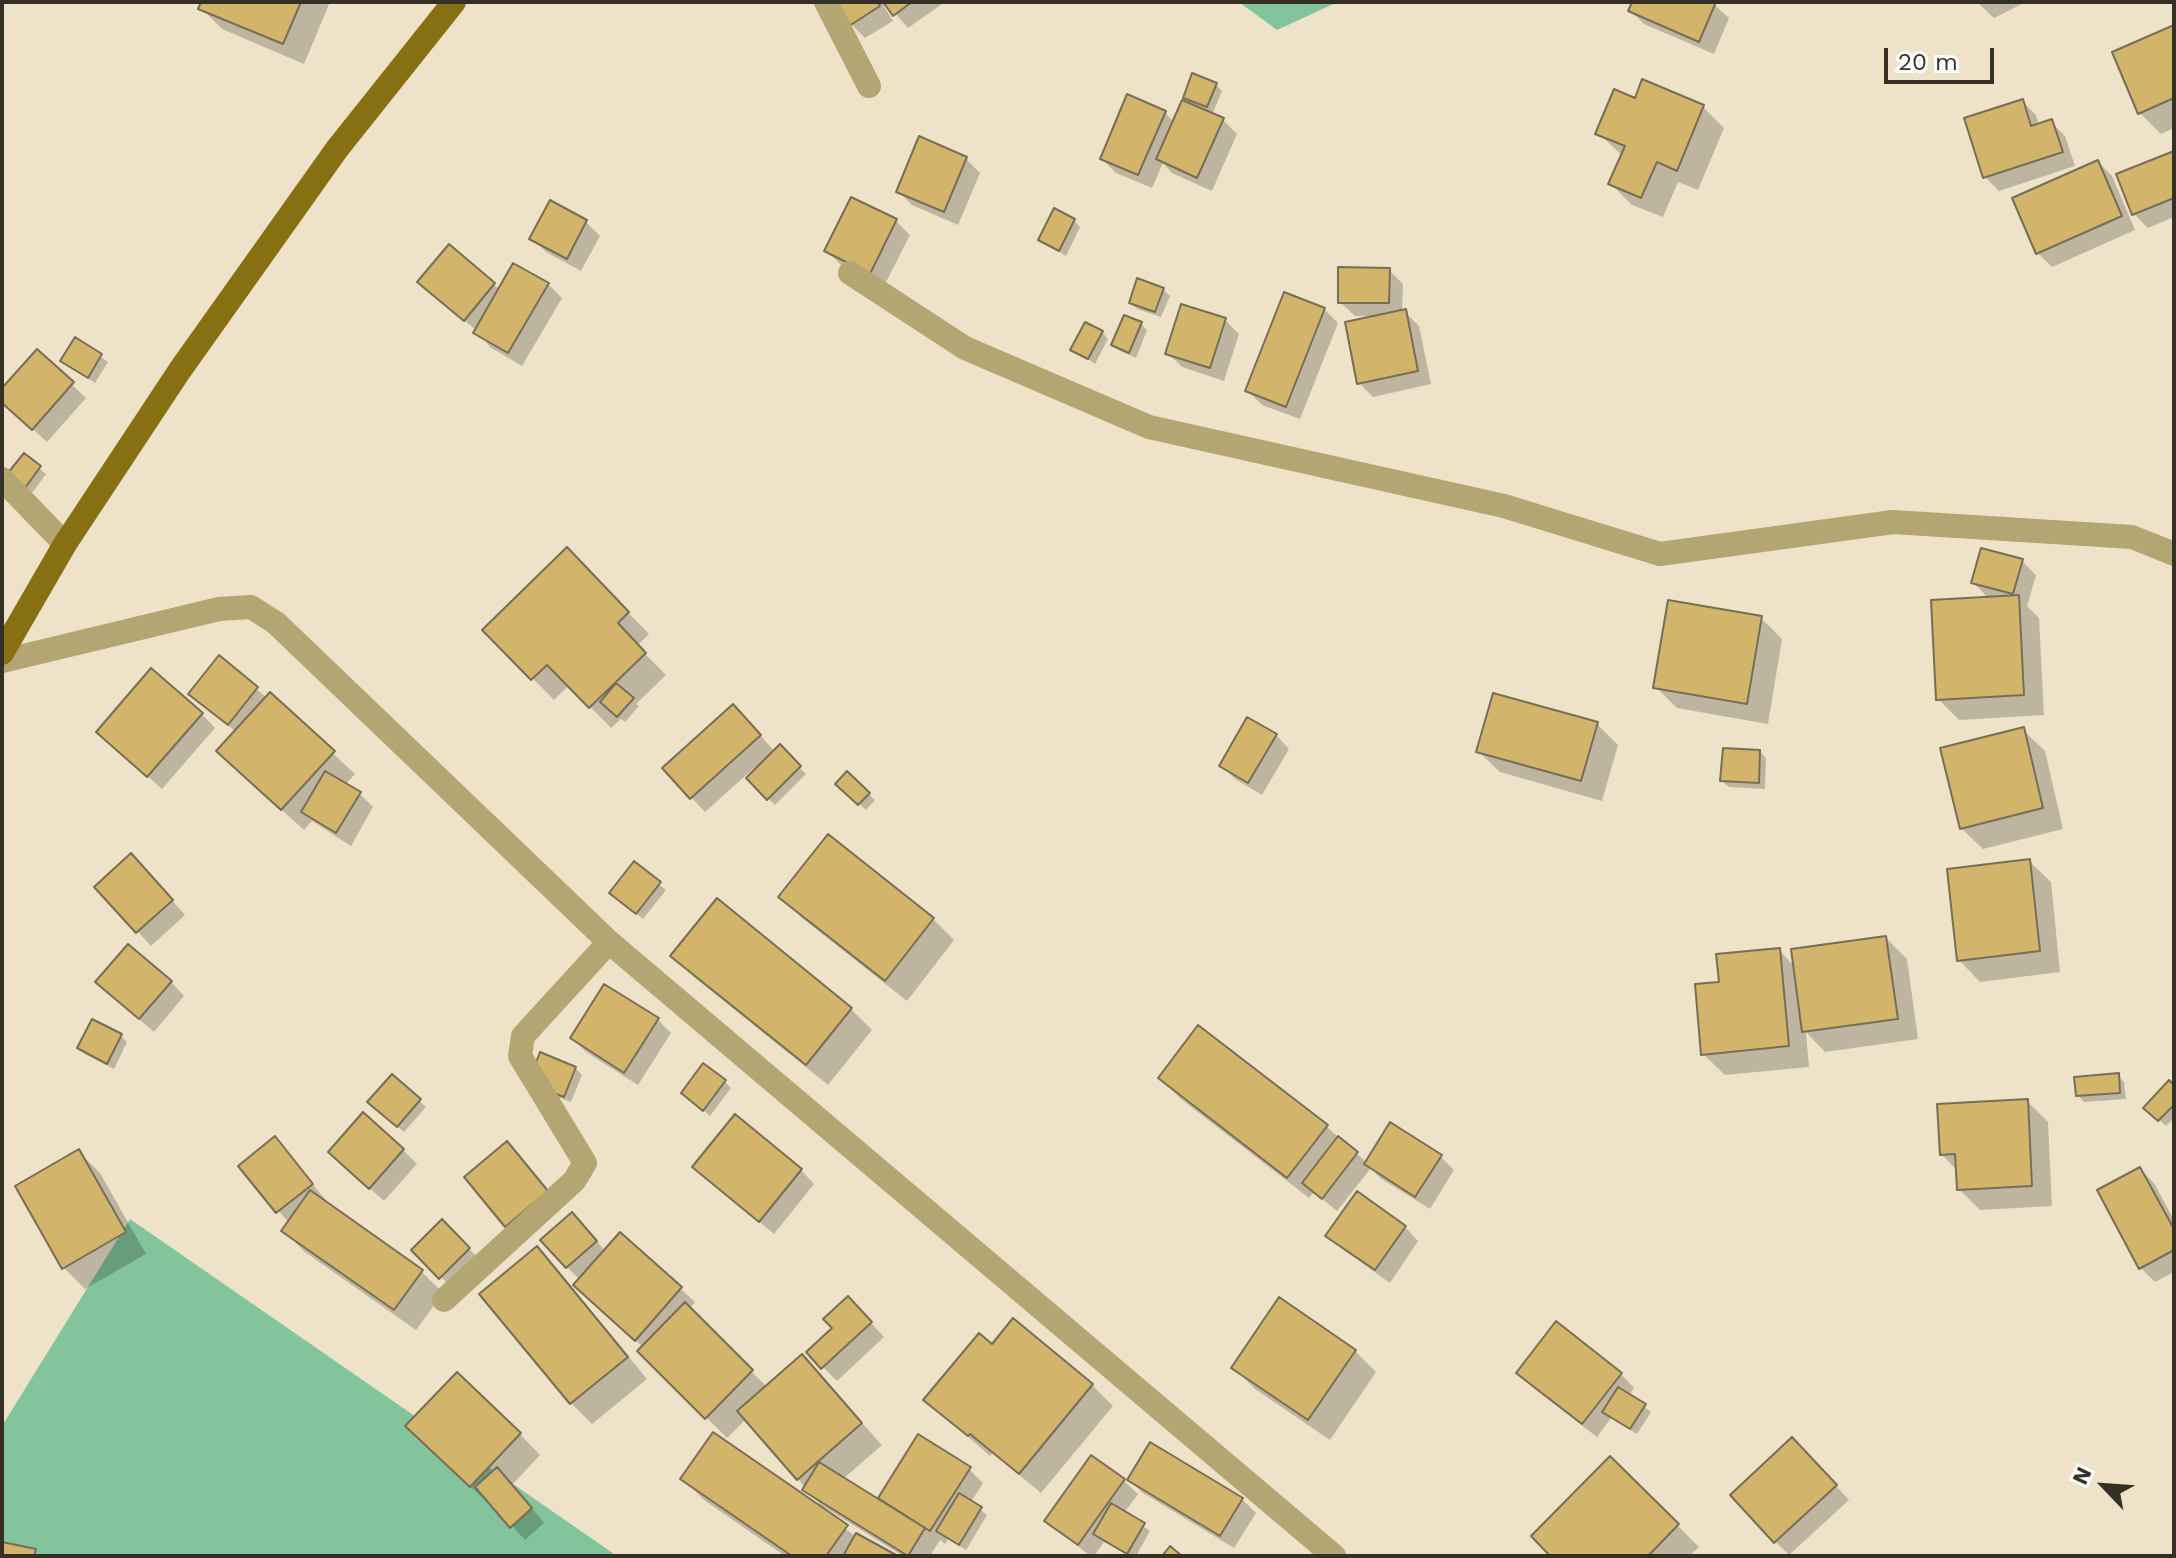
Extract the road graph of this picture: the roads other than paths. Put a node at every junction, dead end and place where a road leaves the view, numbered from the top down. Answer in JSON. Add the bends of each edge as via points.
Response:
{"nodes":[{"id":1,"x":454,"y":2,"type":"edge"},
{"id":2,"x":826,"y":2,"type":"edge"},
{"id":3,"x":869,"y":86,"type":"dead end"},
{"id":4,"x":850,"y":273,"type":"dead end"},
{"id":5,"x":2,"y":479,"type":"edge"},
{"id":6,"x":65,"y":544,"type":"junction"},
{"id":7,"x":2174,"y":554,"type":"edge"},
{"id":8,"x":2,"y":653,"type":"edge"},
{"id":9,"x":2,"y":661,"type":"edge"},
{"id":10,"x":609,"y":942,"type":"junction"},
{"id":11,"x":444,"y":1300,"type":"dead end"},
{"id":12,"x":1334,"y":1556,"type":"edge"}],
"edges":[{"from":1,"to":6,"type":"main road","via":[[337,149]]},
{"from":2,"to":3,"type":"street"},
{"from":4,"to":7,"type":"street","via":[[965,348],[1149,427],[1504,506],[1660,554],[1893,522],[2132,537]]},
{"from":5,"to":6,"type":"street"},
{"from":6,"to":8,"type":"main road"},
{"from":9,"to":10,"type":"street","via":[[219,609],[251,607],[276,623]]},
{"from":10,"to":11,"type":"street","via":[[523,1036],[520,1056],[585,1163],[574,1181]]},
{"from":10,"to":12,"type":"street"}]}
